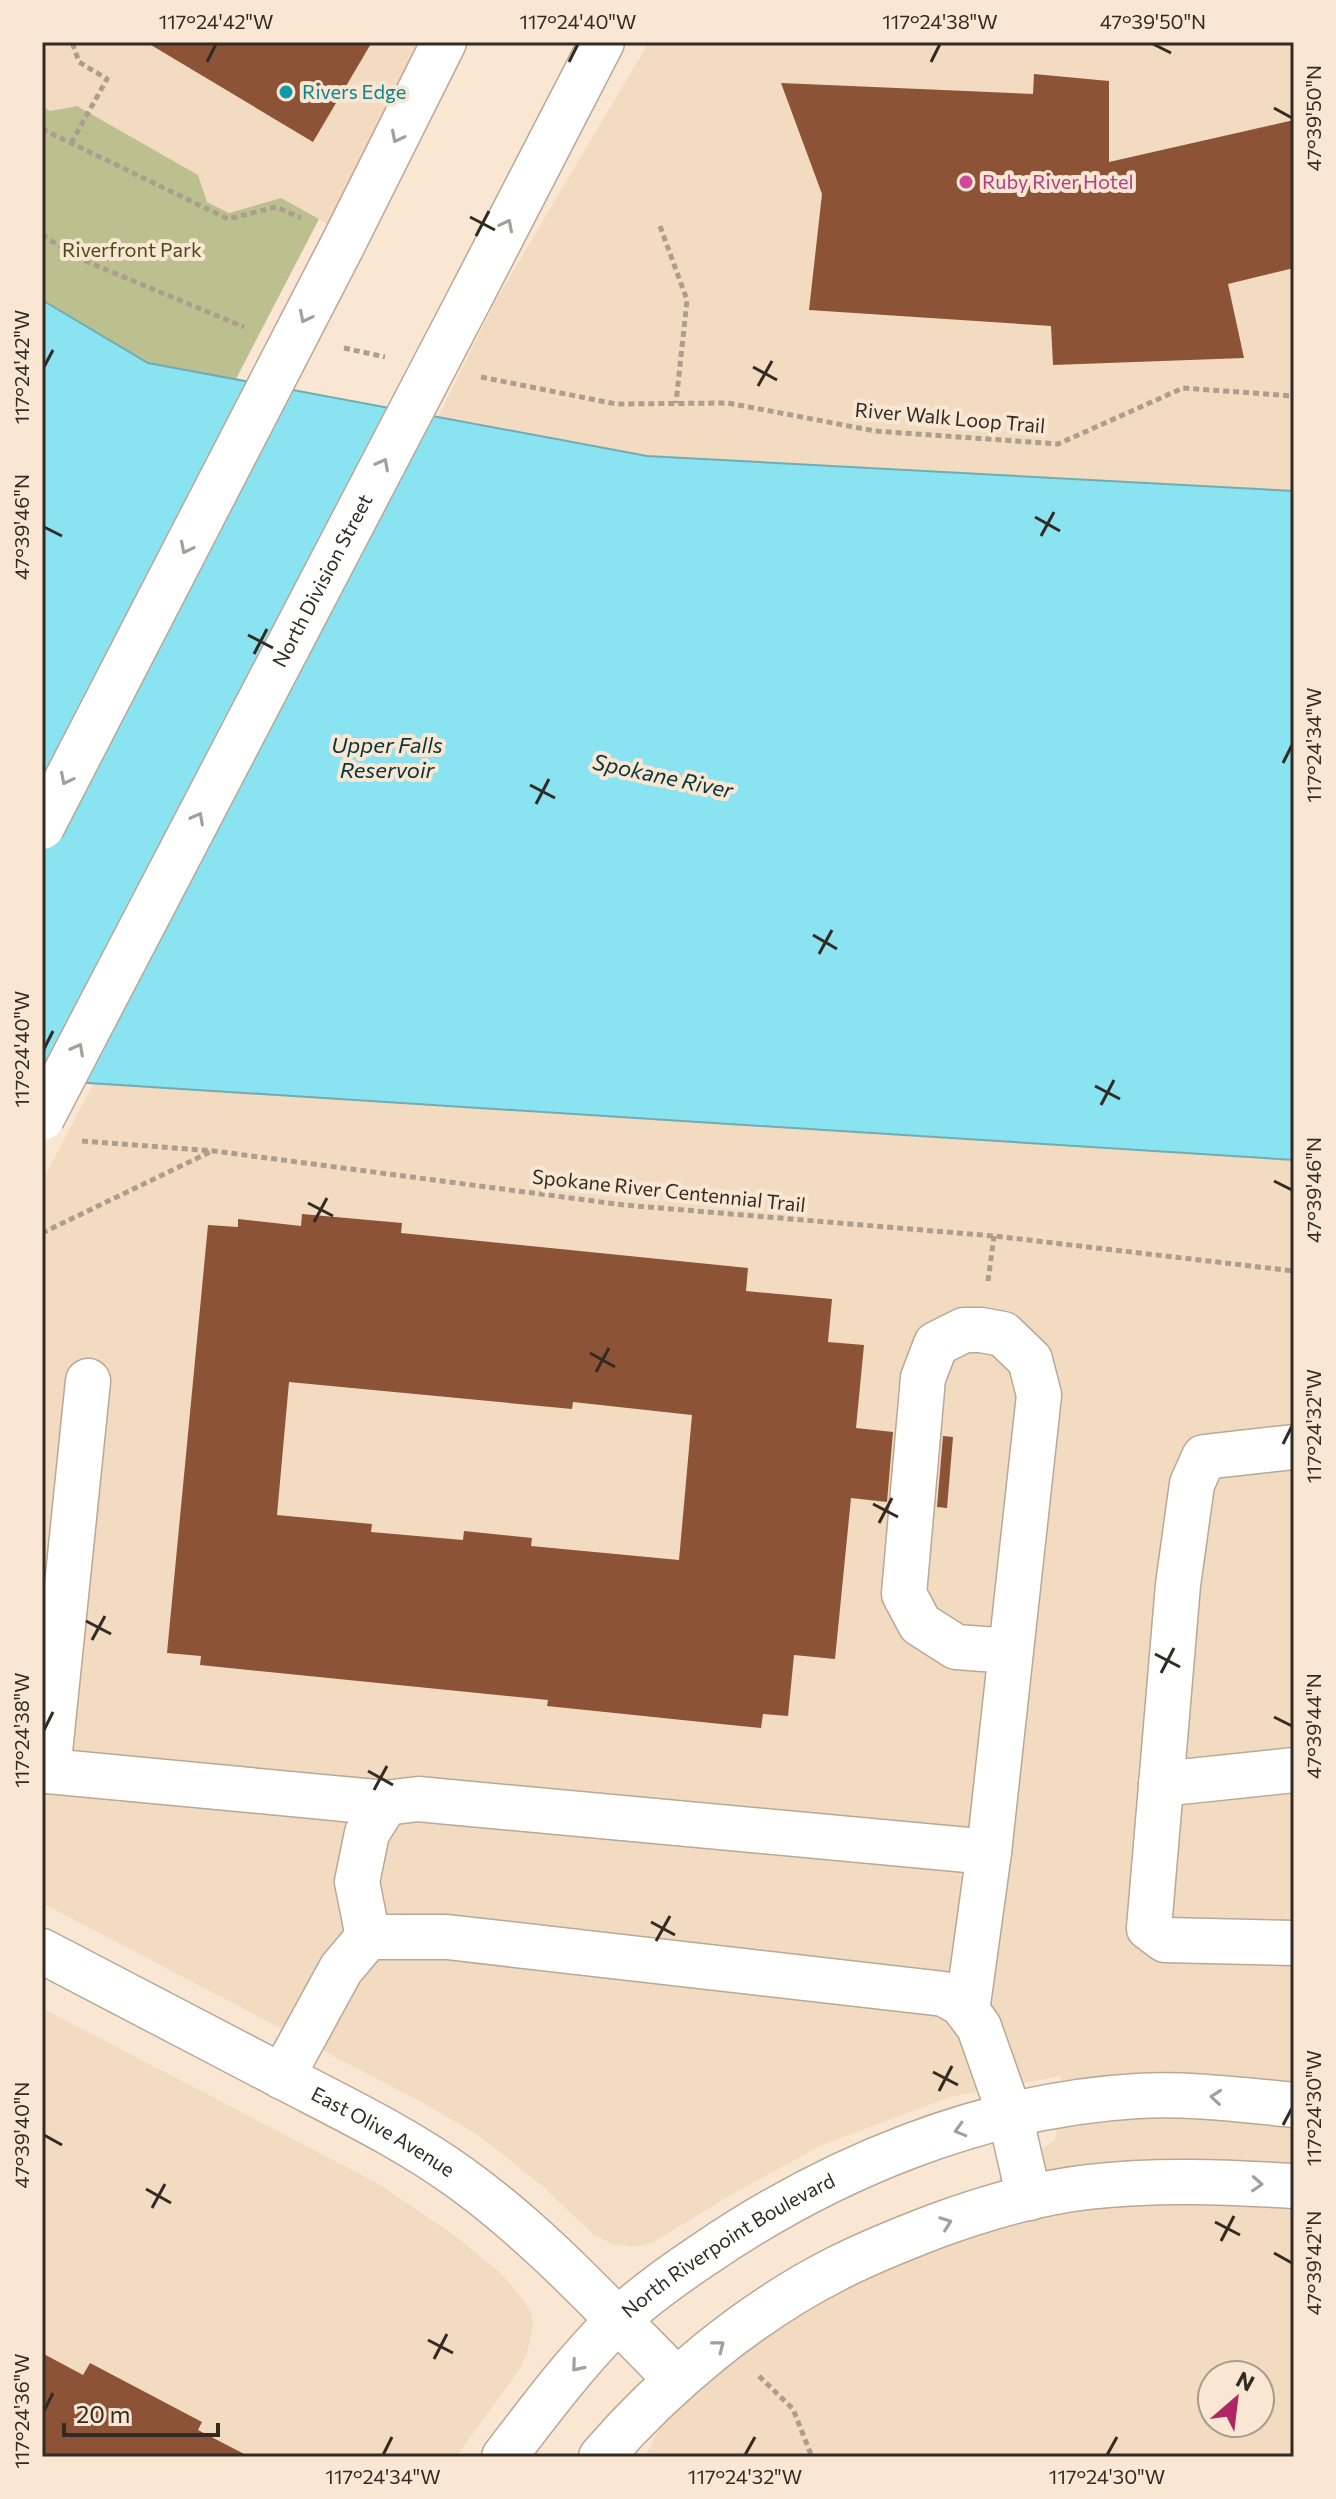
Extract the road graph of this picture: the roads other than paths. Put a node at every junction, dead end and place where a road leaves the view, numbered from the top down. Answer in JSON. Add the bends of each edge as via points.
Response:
{"nodes":[{"id":1,"x":444,"y":42,"type":"edge"},
{"id":2,"x":602,"y":42,"type":"edge"},
{"id":3,"x":42,"y":827,"type":"edge"},
{"id":4,"x":55,"y":1130,"type":"edge"},
{"id":5,"x":88,"y":1381,"type":"dead end"},
{"id":6,"x":1294,"y":1447,"type":"edge"},
{"id":7,"x":59,"y":1509,"type":"edge"},
{"id":8,"x":1011,"y":1651,"type":"junction"},
{"id":9,"x":45,"y":1770,"type":"edge"},
{"id":10,"x":1294,"y":1770,"type":"edge"},
{"id":11,"x":1161,"y":1784,"type":"junction"},
{"id":12,"x":386,"y":1803,"type":"junction"},
{"id":13,"x":989,"y":1852,"type":"junction"},
{"id":14,"x":368,"y":1937,"type":"junction"},
{"id":15,"x":1294,"y":1943,"type":"edge"},
{"id":16,"x":42,"y":1951,"type":"edge"},
{"id":17,"x":967,"y":2011,"type":"junction"},
{"id":18,"x":282,"y":2077,"type":"junction"},
{"id":19,"x":1294,"y":2105,"type":"edge"},
{"id":20,"x":1010,"y":2115,"type":"junction"},
{"id":21,"x":1294,"y":2186,"type":"edge"},
{"id":22,"x":1029,"y":2198,"type":"junction"},
{"id":23,"x":618,"y":2321,"type":"junction"},
{"id":24,"x":677,"y":2380,"type":"junction"},
{"id":25,"x":504,"y":2457,"type":"edge"},
{"id":26,"x":601,"y":2457,"type":"edge"}],
"edges":[{"from":1,"to":3,"type":"street","one_way":true,"bridge":true},
{"from":4,"to":2,"type":"street","name":"North Division Street","one_way":true,"bridge":true},
{"from":5,"to":7,"type":"street"},
{"from":6,"to":11,"type":"street","via":[[1204,1457],[1192,1484]]},
{"from":7,"to":9,"type":"street"},
{"from":8,"to":8,"type":"street","via":[[1039,1395],[1030,1360],[1003,1334],[964,1330],[936,1344],[923,1378],[904,1594],[920,1624],[956,1647]]},
{"from":8,"to":13,"type":"street"},
{"from":9,"to":12,"type":"street"},
{"from":10,"to":11,"type":"street"},
{"from":11,"to":15,"type":"street","via":[[1149,1928],[1165,1940]]},
{"from":12,"to":13,"type":"street","via":[[418,1799]]},
{"from":12,"to":14,"type":"street","via":[[367,1833],[357,1882]]},
{"from":13,"to":17,"type":"street"},
{"from":14,"to":17,"type":"street","via":[[447,1937],[944,1994]]},
{"from":14,"to":18,"type":"street","via":[[341,1969]]},
{"from":16,"to":18,"type":"street","name":"East Olive Avenue"},
{"from":17,"to":20,"type":"street","via":[[979,2027]]},
{"from":18,"to":23,"type":"street","name":"East Olive Avenue","via":[[458,2176],[554,2256]]},
{"from":19,"to":20,"type":"street","name":"North Riverpoint Boulevard","one_way":true,"via":[[1137,2096]]},
{"from":20,"to":22,"type":"street"},
{"from":20,"to":23,"type":"street","name":"North Riverpoint Boulevard","one_way":true,"via":[[862,2166],[779,2206],[675,2274]]},
{"from":22,"to":21,"type":"street","one_way":true,"via":[[1142,2183]]},
{"from":24,"to":22,"type":"street","one_way":true,"via":[[778,2303],[833,2270],[951,2220]]},
{"from":23,"to":24,"type":"street","name":"East Olive Avenue"},
{"from":23,"to":25,"type":"street","name":"North Riverpoint Boulevard","one_way":true},
{"from":24,"to":26,"type":"street"}]}
